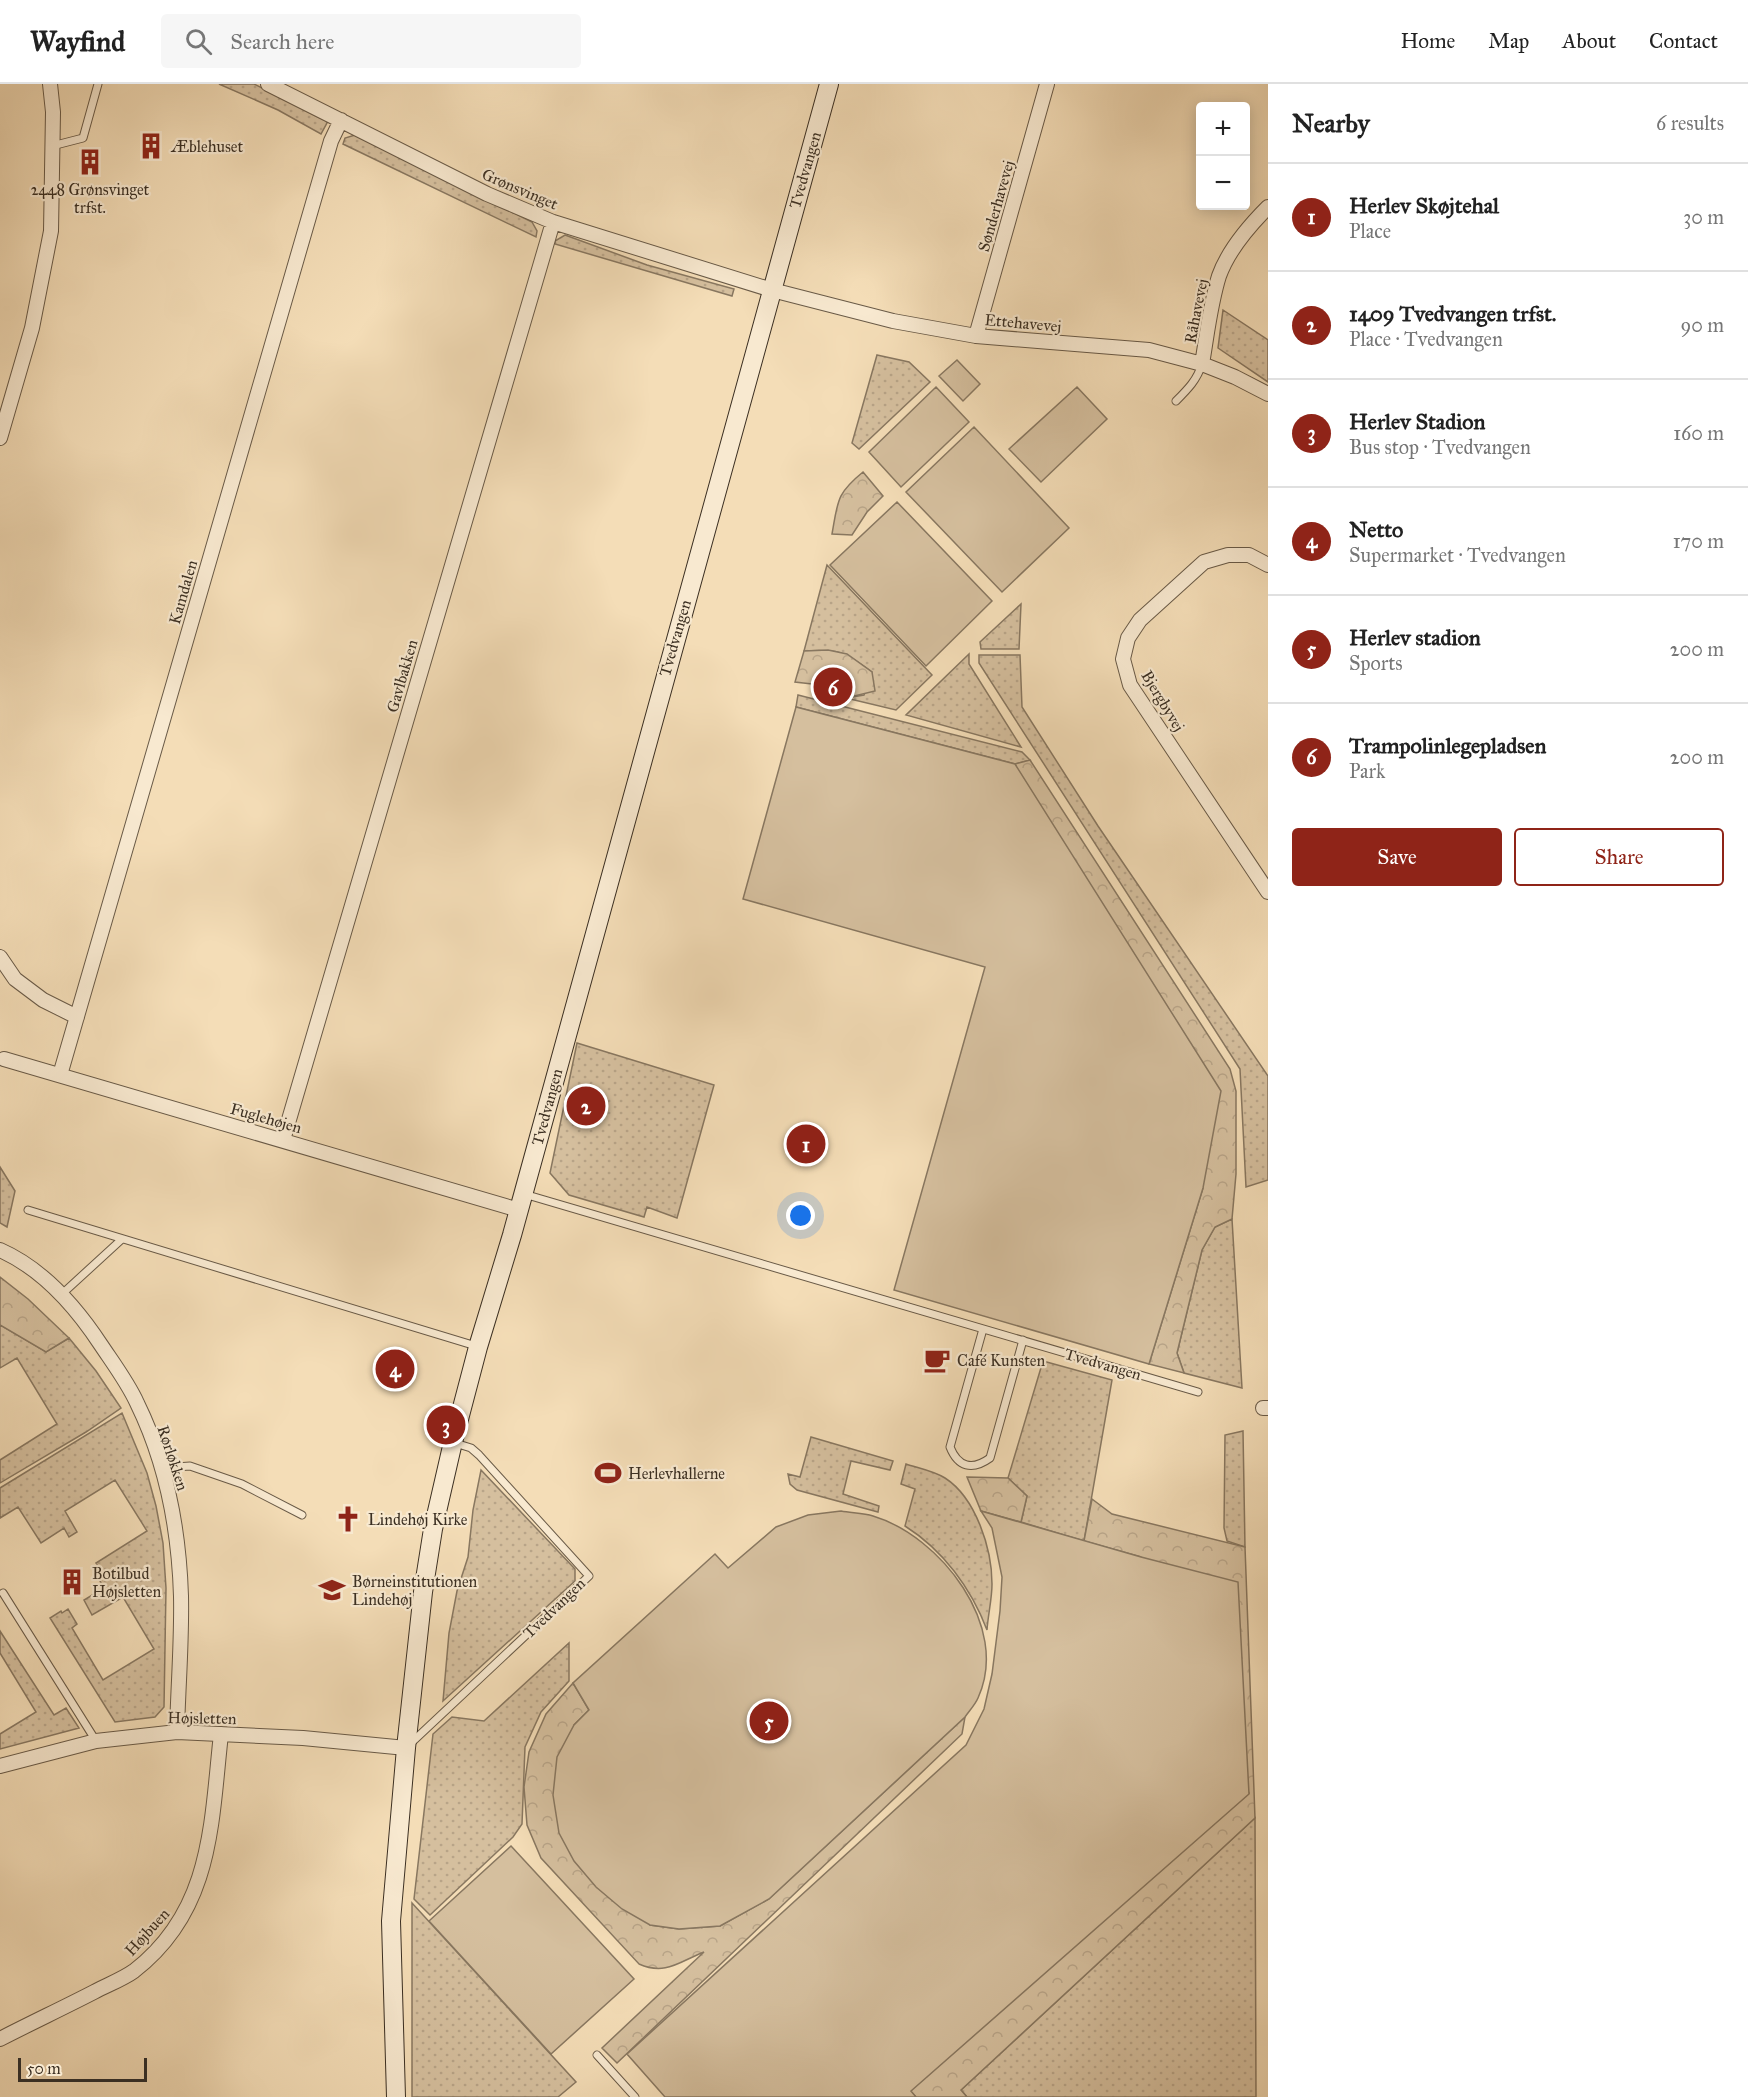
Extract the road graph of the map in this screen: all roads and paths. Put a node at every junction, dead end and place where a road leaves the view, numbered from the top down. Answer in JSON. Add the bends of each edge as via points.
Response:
{"nodes":[{"id":1,"x":50,"y":84,"type":"edge"},
{"id":2,"x":98,"y":84,"type":"edge"},
{"id":3,"x":268,"y":84,"type":"edge"},
{"id":4,"x":829,"y":84,"type":"edge"},
{"id":5,"x":1047,"y":84,"type":"edge"},
{"id":6,"x":341,"y":120,"type":"junction"},
{"id":7,"x":52,"y":146,"type":"junction"},
{"id":8,"x":1268,"y":207,"type":"edge"},
{"id":9,"x":553,"y":222,"type":"junction"},
{"id":10,"x":772,"y":290,"type":"junction"},
{"id":11,"x":976,"y":336,"type":"junction"},
{"id":12,"x":1202,"y":364,"type":"junction"},
{"id":13,"x":1268,"y":394,"type":"edge"},
{"id":14,"x":1176,"y":401,"type":"dead end"},
{"id":15,"x":0,"y":438,"type":"edge"},
{"id":16,"x":1268,"y":565,"type":"edge"},
{"id":17,"x":1268,"y":892,"type":"edge"},
{"id":18,"x":0,"y":957,"type":"edge"},
{"id":19,"x":77,"y":1017,"type":"junction"},
{"id":20,"x":4,"y":1059,"type":"dead end"},
{"id":21,"x":60,"y":1076,"type":"junction"},
{"id":22,"x":283,"y":1140,"type":"junction"},
{"id":23,"x":521,"y":1202,"type":"junction"},
{"id":24,"x":28,"y":1210,"type":"dead end"},
{"id":25,"x":122,"y":1239,"type":"junction"},
{"id":26,"x":0,"y":1250,"type":"edge"},
{"id":27,"x":62,"y":1294,"type":"junction"},
{"id":28,"x":983,"y":1329,"type":"junction"},
{"id":29,"x":1023,"y":1340,"type":"junction"},
{"id":30,"x":478,"y":1347,"type":"junction"},
{"id":31,"x":1198,"y":1392,"type":"dead end"},
{"id":32,"x":453,"y":1442,"type":"junction"},
{"id":33,"x":161,"y":1468,"type":"junction"},
{"id":34,"x":302,"y":1515,"type":"dead end"},
{"id":35,"x":3,"y":1593,"type":"dead end"},
{"id":36,"x":177,"y":1732,"type":"junction"},
{"id":37,"x":221,"y":1734,"type":"junction"},
{"id":38,"x":96,"y":1742,"type":"junction"},
{"id":39,"x":406,"y":1748,"type":"junction"},
{"id":40,"x":0,"y":1766,"type":"edge"},
{"id":41,"x":0,"y":2039,"type":"edge"},
{"id":42,"x":597,"y":2055,"type":"dead end"},
{"id":43,"x":396,"y":2097,"type":"edge"},
{"id":44,"x":634,"y":2097,"type":"edge"}],
"edges":[{"from":1,"to":7,"type":"street"},
{"from":2,"to":7,"type":"lane","via":[[84,138]]},
{"from":3,"to":6,"type":"street","name":"Grønsvinget"},
{"from":4,"to":10,"type":"street","name":"Tvedvangen"},
{"from":5,"to":11,"type":"street","name":"Sønderhavevej"},
{"from":6,"to":9,"type":"street","name":"Grønsvinget","via":[[487,194]]},
{"from":6,"to":19,"type":"street","name":"Kamdalen","via":[[331,141]]},
{"from":7,"to":15,"type":"street","via":[[51,231],[32,328]]},
{"from":8,"to":12,"type":"street","name":"Råhavevej","via":[[1234,248],[1220,274]]},
{"from":9,"to":10,"type":"street","name":"Grønsvinget"},
{"from":9,"to":22,"type":"street","name":"Gavlbakken"},
{"from":10,"to":11,"type":"street","name":"Ettehavevej","via":[[893,321]]},
{"from":10,"to":23,"type":"street","name":"Tvedvangen"},
{"from":11,"to":12,"type":"street","name":"Ettehavevej","via":[[1149,350]]},
{"from":12,"to":13,"type":"street","name":"Ettehavevej"},
{"from":12,"to":14,"type":"lane","via":[[1192,386]]},
{"from":16,"to":17,"type":"street","name":"Bjergbyvej","via":[[1250,555],[1228,555],[1204,562],[1140,620],[1128,638],[1123,659],[1130,685]]},
{"from":18,"to":19,"type":"street","via":[[15,979],[43,1000]]},
{"from":19,"to":21,"type":"street","name":"Kamdalen"},
{"from":20,"to":21,"type":"street","name":"Fuglehøjen"},
{"from":21,"to":22,"type":"street","name":"Fuglehøjen"},
{"from":22,"to":23,"type":"street","name":"Fuglehøjen"},
{"from":23,"to":28,"type":"lane","name":"Tvedvangen"},
{"from":23,"to":30,"type":"street","name":"Tvedvangen"},
{"from":24,"to":25,"type":"lane"},
{"from":25,"to":27,"type":"lane"},
{"from":25,"to":30,"type":"lane"},
{"from":26,"to":27,"type":"street","name":"Rørløkken","via":[[18,1258]]},
{"from":27,"to":33,"type":"street","name":"Rørløkken","via":[[88,1325],[137,1402]]},
{"from":28,"to":29,"type":"lane","name":"Tvedvangen"},
{"from":28,"to":29,"type":"lane","via":[[950,1447],[954,1456],[971,1466],[990,1458]]},
{"from":29,"to":31,"type":"lane","name":"Tvedvangen"},
{"from":30,"to":32,"type":"street","name":"Tvedvangen"},
{"from":32,"to":39,"type":"street","name":"Tvedvangen","via":[[423,1592]]},
{"from":32,"to":39,"type":"lane","name":"Tvedvangen","via":[[479,1455],[589,1576]]},
{"from":33,"to":34,"type":"lane","via":[[190,1467],[242,1484]]},
{"from":33,"to":36,"type":"street","name":"Rørløkken","via":[[172,1512],[181,1597]]},
{"from":35,"to":38,"type":"lane"},
{"from":36,"to":37,"type":"street","name":"Højsletten"},
{"from":36,"to":38,"type":"street","name":"Højsletten"},
{"from":37,"to":39,"type":"street","name":"Højsletten"},
{"from":37,"to":41,"type":"street","name":"Højbuen","via":[[209,1841],[198,1885],[169,1935],[134,1971]]},
{"from":38,"to":40,"type":"street","name":"Højsletten"},
{"from":39,"to":43,"type":"street","name":"Tvedvangen","via":[[391,1922]]},
{"from":42,"to":44,"type":"lane"}]}
